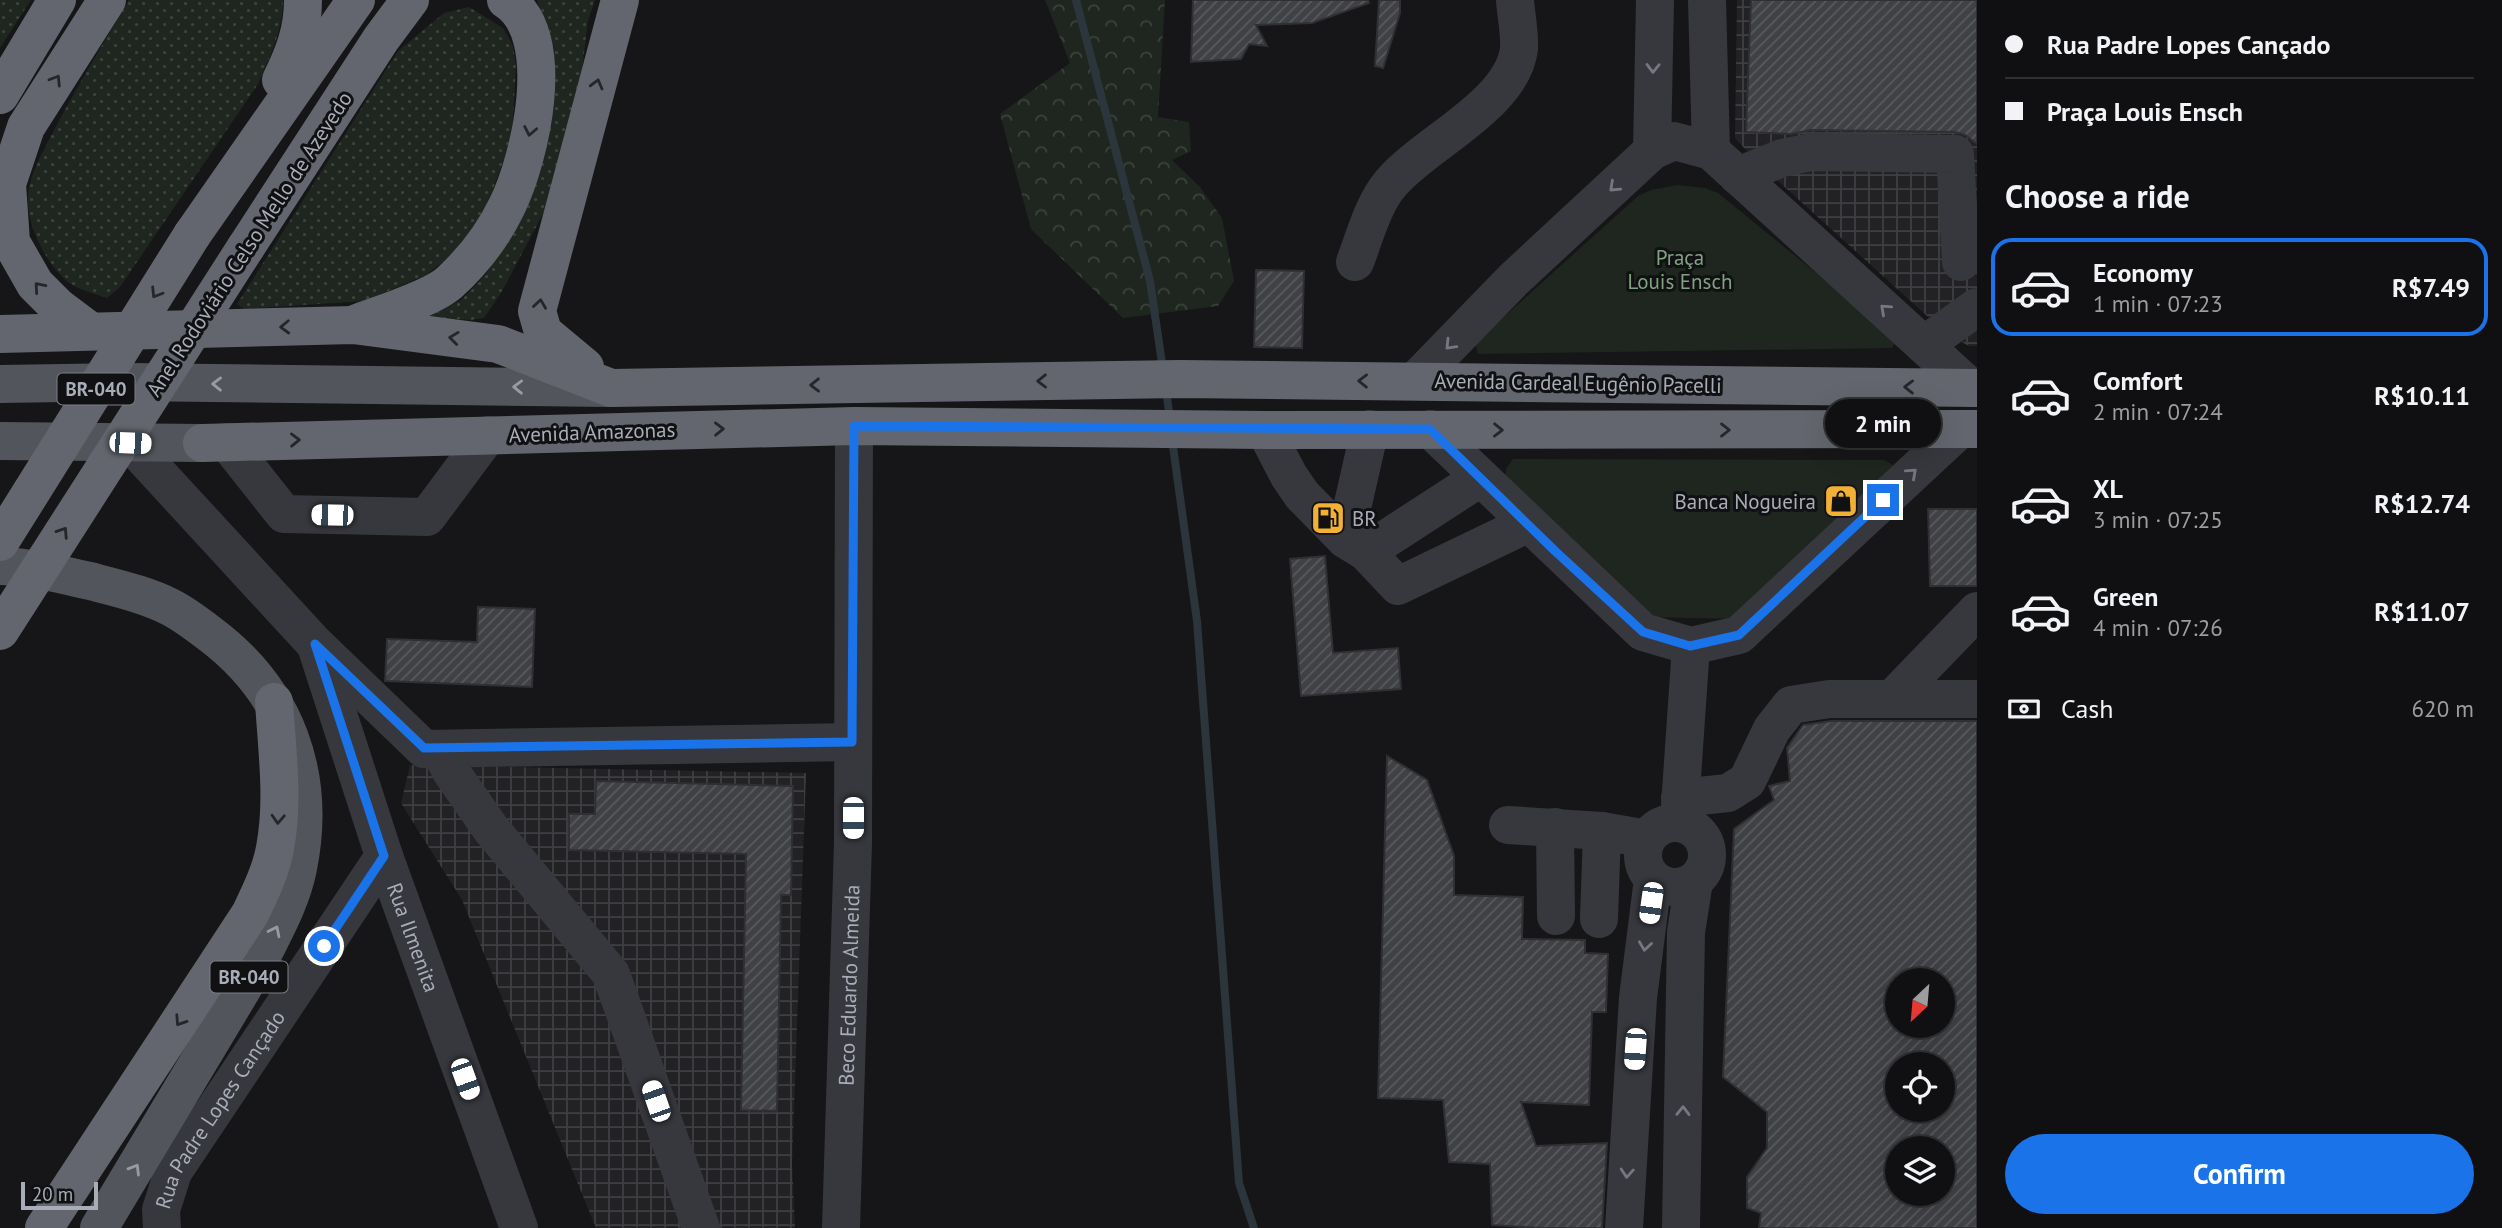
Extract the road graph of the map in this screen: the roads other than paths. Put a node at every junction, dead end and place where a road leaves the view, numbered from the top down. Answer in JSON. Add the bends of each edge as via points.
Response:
{"nodes":[{"id":1,"x":57,"y":0,"type":"edge"},
{"id":2,"x":107,"y":0,"type":"edge"},
{"id":3,"x":303,"y":0,"type":"edge"},
{"id":4,"x":356,"y":0,"type":"edge"},
{"id":5,"x":410,"y":0,"type":"edge"},
{"id":6,"x":430,"y":0,"type":"edge"},
{"id":7,"x":506,"y":0,"type":"edge"},
{"id":8,"x":620,"y":0,"type":"edge"},
{"id":9,"x":1515,"y":0,"type":"edge"},
{"id":10,"x":1654,"y":0,"type":"edge"},
{"id":11,"x":1707,"y":0,"type":"edge"},
{"id":12,"x":381,"y":39,"type":"junction"},
{"id":13,"x":0,"y":95,"type":"edge"},
{"id":14,"x":1711,"y":150,"type":"junction"},
{"id":15,"x":1652,"y":151,"type":"junction"},
{"id":16,"x":1738,"y":176,"type":"junction"},
{"id":17,"x":215,"y":202,"type":"junction"},
{"id":18,"x":1356,"y":262,"type":"dead end"},
{"id":19,"x":1961,"y":262,"type":"dead end"},
{"id":20,"x":1977,"y":307,"type":"edge"},
{"id":21,"x":353,"y":325,"type":"junction"},
{"id":22,"x":90,"y":331,"type":"junction"},
{"id":23,"x":0,"y":334,"type":"edge"},
{"id":24,"x":1924,"y":345,"type":"junction"},
{"id":25,"x":1180,"y":379,"type":"joint"},
{"id":26,"x":1415,"y":381,"type":"junction"},
{"id":27,"x":0,"y":384,"type":"edge"},
{"id":28,"x":611,"y":388,"type":"junction"},
{"id":29,"x":1974,"y":388,"type":"edge"},
{"id":30,"x":854,"y":426,"type":"junction"},
{"id":31,"x":1370,"y":429,"type":"junction"},
{"id":32,"x":1430,"y":429,"type":"junction"},
{"id":33,"x":1969,"y":429,"type":"edge"},
{"id":34,"x":1265,"y":430,"type":"junction"},
{"id":35,"x":488,"y":435,"type":"junction"},
{"id":36,"x":0,"y":441,"type":"edge"},
{"id":37,"x":215,"y":442,"type":"junction"},
{"id":38,"x":130,"y":443,"type":"junction"},
{"id":39,"x":1480,"y":478,"type":"junction"},
{"id":40,"x":186,"y":506,"type":"junction"},
{"id":41,"x":1527,"y":524,"type":"junction"},
{"id":42,"x":0,"y":542,"type":"edge"},
{"id":43,"x":1355,"y":545,"type":"junction"},
{"id":44,"x":0,"y":566,"type":"edge"},
{"id":45,"x":1977,"y":611,"type":"edge"},
{"id":46,"x":0,"y":631,"type":"edge"},
{"id":47,"x":315,"y":644,"type":"junction"},
{"id":48,"x":1690,"y":646,"type":"junction"},
{"id":49,"x":1892,"y":699,"type":"junction"},
{"id":50,"x":1977,"y":699,"type":"edge"},
{"id":51,"x":274,"y":702,"type":"junction"},
{"id":52,"x":852,"y":742,"type":"junction"},
{"id":53,"x":439,"y":749,"type":"junction"},
{"id":54,"x":1682,"y":811,"type":"junction"},
{"id":55,"x":1508,"y":825,"type":"dead end"},
{"id":56,"x":1555,"y":827,"type":"junction"},
{"id":57,"x":1602,"y":831,"type":"junction"},
{"id":58,"x":1647,"y":839,"type":"junction"},
{"id":59,"x":384,"y":856,"type":"junction"},
{"id":60,"x":1653,"y":878,"type":"junction"},
{"id":61,"x":1693,"y":881,"type":"junction"},
{"id":62,"x":1556,"y":916,"type":"dead end"},
{"id":63,"x":1599,"y":919,"type":"dead end"},
{"id":64,"x":1684,"y":994,"type":"junction"},
{"id":65,"x":1639,"y":998,"type":"junction"},
{"id":66,"x":44,"y":1228,"type":"edge"},
{"id":67,"x":99,"y":1228,"type":"edge"},
{"id":68,"x":162,"y":1228,"type":"edge"},
{"id":69,"x":519,"y":1228,"type":"edge"},
{"id":70,"x":701,"y":1228,"type":"edge"},
{"id":71,"x":841,"y":1228,"type":"edge"},
{"id":72,"x":1624,"y":1228,"type":"edge"},
{"id":73,"x":1681,"y":1228,"type":"edge"}],
"edges":[{"from":1,"to":13,"type":"highway"},
{"from":22,"to":2,"type":"highway","one_way":true,"via":[[35,284],[11,242],[7,184],[26,127]]},
{"from":3,"to":17,"type":"highway","via":[[296,50]]},
{"from":4,"to":17,"type":"highway","number":"BR-040"},
{"from":5,"to":12,"type":"highway","name":"Anel Rodoviário Celso Mello de Azevedo","number":"BR-040"},
{"from":6,"to":12,"type":"highway"},
{"from":7,"to":21,"type":"highway","one_way":true,"via":[[514,5],[533,37],[536,64],[536,104],[508,205],[471,262],[447,285]]},
{"from":28,"to":8,"type":"highway","one_way":true,"via":[[543,332],[537,310]]},
{"from":9,"to":18,"type":"street","via":[[1519,50],[1508,77],[1477,113],[1389,185]]},
{"from":10,"to":15,"type":"street","one_way":true},
{"from":11,"to":14,"type":"street"},
{"from":46,"to":12,"type":"highway","name":"Anel Rodoviário Celso Mello de Azevedo","number":"BR-040","one_way":true,"bridge":true},
{"from":14,"to":15,"type":"street","via":[[1674,141]]},
{"from":14,"to":16,"type":"street"},
{"from":15,"to":26,"type":"street","one_way":true,"via":[[1513,280]]},
{"from":16,"to":19,"type":"street","via":[[1811,152],[1955,154]]},
{"from":24,"to":16,"type":"street","one_way":true},
{"from":17,"to":42,"type":"highway","number":"BR-040","one_way":true,"bridge":true},
{"from":20,"to":24,"type":"street"},
{"from":21,"to":22,"type":"highway","one_way":true},
{"from":28,"to":21,"type":"highway","one_way":true,"via":[[498,344]]},
{"from":22,"to":23,"type":"highway"},
{"from":24,"to":29,"type":"street"},
{"from":26,"to":25,"type":"highway","name":"Avenida Cardeal Eugênio Pacelli","one_way":true},
{"from":25,"to":28,"type":"highway","name":"Avenida Amazonas","one_way":true},
{"from":29,"to":26,"type":"highway","name":"Avenida Cardeal Eugênio Pacelli","one_way":true},
{"from":28,"to":27,"type":"main road","name":"Avenida Amazonas","one_way":true},
{"from":30,"to":34,"type":"highway","name":"Avenida Amazonas"},
{"from":35,"to":30,"type":"highway","name":"Avenida Amazonas","one_way":true},
{"from":30,"to":52,"type":"street","name":"Beco Eduardo Almeida"},
{"from":31,"to":32,"type":"highway"},
{"from":31,"to":34,"type":"highway"},
{"from":31,"to":43,"type":"street"},
{"from":32,"to":33,"type":"highway","one_way":true},
{"from":32,"to":39,"type":"street"},
{"from":48,"to":33,"type":"street","one_way":true,"via":[[1739,635]]},
{"from":34,"to":43,"type":"street","via":[[1302,495]]},
{"from":37,"to":35,"type":"highway","name":"Avenida Amazonas","one_way":true},
{"from":35,"to":37,"type":"street","via":[[427,517],[284,514]]},
{"from":36,"to":38,"type":"main road","name":"Avenida Amazonas"},
{"from":37,"to":38,"type":"main road","name":"Avenida Amazonas"},
{"from":37,"to":40,"type":"street","via":[[184,458],[180,474]]},
{"from":38,"to":40,"type":"street"},
{"from":39,"to":41,"type":"street"},
{"from":39,"to":43,"type":"street"},
{"from":40,"to":47,"type":"street"},
{"from":41,"to":43,"type":"street","via":[[1398,586]]},
{"from":41,"to":48,"type":"street","via":[[1643,632]]},
{"from":44,"to":51,"type":"main road","number":"BR-040","via":[[80,579],[172,607],[225,645]]},
{"from":45,"to":49,"type":"street"},
{"from":47,"to":53,"type":"street","via":[[424,748]]},
{"from":47,"to":59,"type":"street","name":"Rua Ilmenita"},
{"from":48,"to":54,"type":"street"},
{"from":49,"to":50,"type":"street"},
{"from":49,"to":54,"type":"street","via":[[1829,699],[1791,705],[1772,729],[1748,781]]},
{"from":51,"to":66,"type":"highway","one_way":true,"via":[[278,829],[262,887],[250,914]]},
{"from":67,"to":51,"type":"main road","number":"BR-040","one_way":true,"via":[[262,956],[289,899],[298,869],[304,799],[295,747]]},
{"from":52,"to":53,"type":"street"},
{"from":52,"to":71,"type":"street","name":"Beco Eduardo Almeida"},
{"from":53,"to":70,"type":"street","via":[[491,829],[611,974]]},
{"from":54,"to":58,"type":"street"},
{"from":54,"to":61,"type":"street","via":[[1705,843],[1708,857]]},
{"from":55,"to":56,"type":"street"},
{"from":56,"to":57,"type":"street"},
{"from":56,"to":62,"type":"street"},
{"from":57,"to":58,"type":"street"},
{"from":57,"to":63,"type":"street"},
{"from":58,"to":60,"type":"street","via":[[1645,867]]},
{"from":59,"to":68,"type":"street","name":"Rua Padre Lopes Cançado","via":[[173,1172],[161,1210]]},
{"from":59,"to":69,"type":"street","name":"Rua Ilmenita"},
{"from":60,"to":61,"type":"street","via":[[1666,886],[1680,887]]},
{"from":60,"to":65,"type":"street","one_way":true},
{"from":61,"to":64,"type":"street"},
{"from":64,"to":65,"type":"street"},
{"from":73,"to":64,"type":"street","one_way":true},
{"from":65,"to":72,"type":"street","one_way":true}]}
